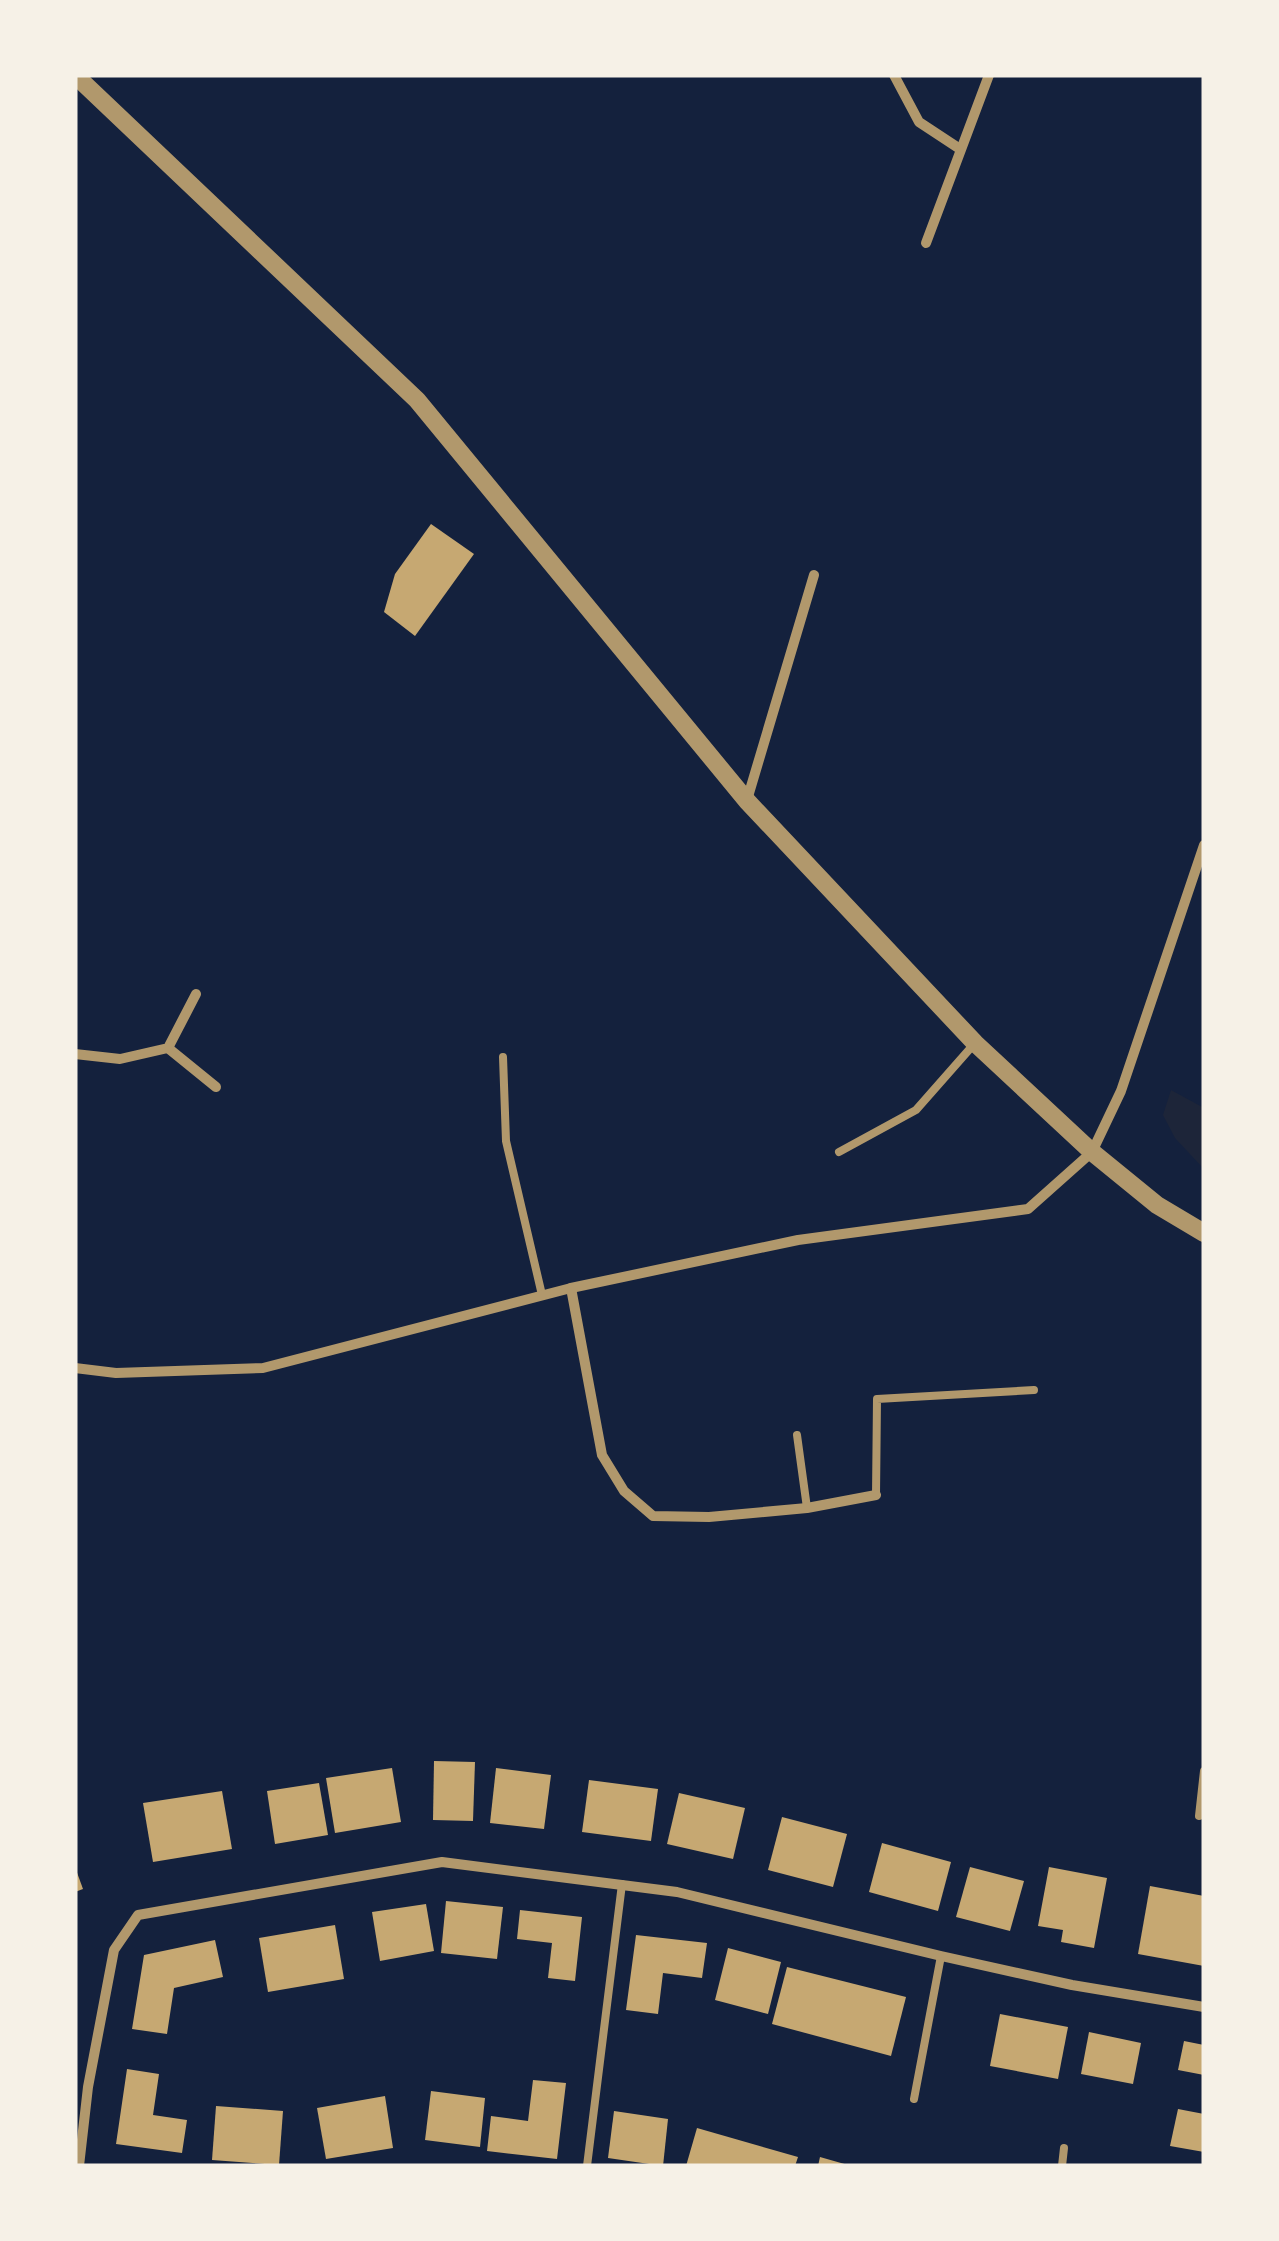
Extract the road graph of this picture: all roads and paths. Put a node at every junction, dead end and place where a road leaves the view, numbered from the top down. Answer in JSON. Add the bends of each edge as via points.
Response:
{"nodes":[{"id":1,"x":75,"y":75,"type":"edge"},
{"id":2,"x":894,"y":75,"type":"edge"},
{"id":3,"x":988,"y":75,"type":"edge"},
{"id":4,"x":960,"y":149,"type":"junction"},
{"id":5,"x":926,"y":243,"type":"dead end"},
{"id":6,"x":814,"y":575,"type":"dead end"},
{"id":7,"x":747,"y":801,"type":"junction"},
{"id":8,"x":1204,"y":845,"type":"edge"},
{"id":9,"x":196,"y":994,"type":"dead end"},
{"id":10,"x":975,"y":1043,"type":"junction"},
{"id":11,"x":168,"y":1048,"type":"junction"},
{"id":12,"x":75,"y":1054,"type":"edge"},
{"id":13,"x":503,"y":1057,"type":"dead end"},
{"id":14,"x":216,"y":1087,"type":"dead end"},
{"id":15,"x":838,"y":1152,"type":"dead end"},
{"id":16,"x":1092,"y":1152,"type":"junction"},
{"id":17,"x":1204,"y":1233,"type":"edge"},
{"id":18,"x":571,"y":1288,"type":"junction"},
{"id":19,"x":542,"y":1295,"type":"junction"},
{"id":20,"x":75,"y":1368,"type":"edge"},
{"id":21,"x":1034,"y":1390,"type":"dead end"},
{"id":22,"x":797,"y":1434,"type":"dead end"},
{"id":23,"x":876,"y":1495,"type":"joint"},
{"id":24,"x":807,"y":1508,"type":"junction"},
{"id":25,"x":1204,"y":1771,"type":"edge"},
{"id":26,"x":1200,"y":1816,"type":"dead end"},
{"id":27,"x":622,"y":1884,"type":"junction"},
{"id":28,"x":941,"y":1956,"type":"junction"},
{"id":29,"x":1204,"y":2007,"type":"edge"},
{"id":30,"x":75,"y":2085,"type":"edge"},
{"id":31,"x":88,"y":2087,"type":"junction"},
{"id":32,"x":914,"y":2099,"type":"dead end"},
{"id":33,"x":1064,"y":2148,"type":"dead end"},
{"id":34,"x":79,"y":2166,"type":"edge"},
{"id":35,"x":587,"y":2166,"type":"edge"},
{"id":36,"x":1062,"y":2166,"type":"edge"}],
"edges":[{"from":1,"to":7,"type":"street","via":[[416,400]]},
{"from":2,"to":4,"type":"street","via":[[920,122]]},
{"from":3,"to":4,"type":"street"},
{"from":4,"to":5,"type":"street"},
{"from":6,"to":7,"type":"street"},
{"from":7,"to":10,"type":"street"},
{"from":8,"to":16,"type":"street","via":[[1121,1091]]},
{"from":9,"to":11,"type":"street"},
{"from":10,"to":15,"type":"lane","via":[[916,1110]]},
{"from":10,"to":16,"type":"street"},
{"from":11,"to":12,"type":"street","via":[[120,1059]]},
{"from":11,"to":14,"type":"street"},
{"from":13,"to":19,"type":"lane","via":[[506,1141]]},
{"from":16,"to":17,"type":"street","via":[[1156,1205]]},
{"from":16,"to":18,"type":"street","via":[[1028,1209],[798,1240]]},
{"from":18,"to":19,"type":"street"},
{"from":18,"to":24,"type":"street","via":[[602,1455],[624,1491],[653,1516]]},
{"from":19,"to":20,"type":"street","via":[[263,1368]]},
{"from":21,"to":23,"type":"lane","via":[[876,1399]]},
{"from":22,"to":24,"type":"lane"},
{"from":23,"to":24,"type":"street"},
{"from":25,"to":26,"type":"lane"},
{"from":27,"to":28,"type":"street"},
{"from":27,"to":31,"type":"street","via":[[442,1862],[138,1915],[114,1950]]},
{"from":27,"to":35,"type":"lane"},
{"from":28,"to":29,"type":"street"},
{"from":28,"to":32,"type":"lane"},
{"from":30,"to":31,"type":"street"},
{"from":31,"to":34,"type":"street"},
{"from":33,"to":36,"type":"lane"}]}
